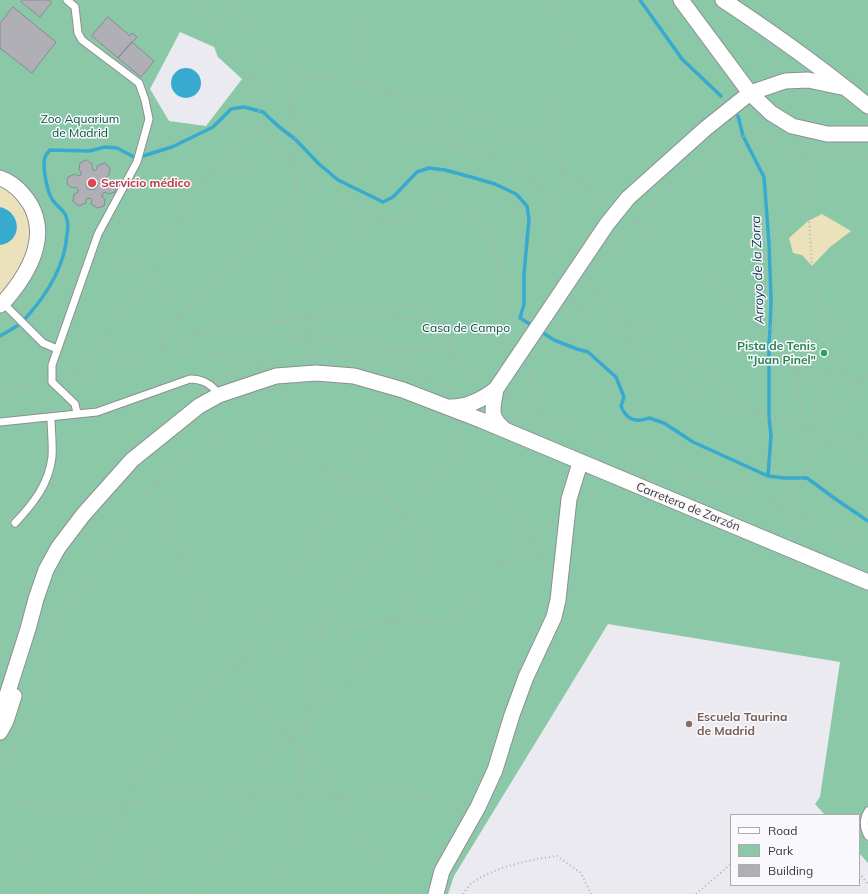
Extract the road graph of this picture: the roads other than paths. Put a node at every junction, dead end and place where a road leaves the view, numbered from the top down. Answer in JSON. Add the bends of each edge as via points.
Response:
{"nodes":[{"id":1,"x":67,"y":0,"type":"edge"},
{"id":2,"x":681,"y":0,"type":"edge"},
{"id":3,"x":723,"y":0,"type":"edge"},
{"id":4,"x":846,"y":88,"type":"junction"},
{"id":5,"x":750,"y":93,"type":"junction"},
{"id":6,"x":868,"y":106,"type":"edge"},
{"id":7,"x":868,"y":134,"type":"edge"},
{"id":8,"x":0,"y":178,"type":"edge"},
{"id":9,"x":2,"y":304,"type":"edge"},
{"id":10,"x":57,"y":349,"type":"junction"},
{"id":11,"x":490,"y":388,"type":"junction"},
{"id":12,"x":219,"y":395,"type":"junction"},
{"id":13,"x":448,"y":407,"type":"junction"},
{"id":14,"x":77,"y":413,"type":"junction"},
{"id":15,"x":51,"y":417,"type":"junction"},
{"id":16,"x":474,"y":418,"type":"junction"},
{"id":17,"x":0,"y":422,"type":"edge"},
{"id":18,"x":508,"y":432,"type":"junction"},
{"id":19,"x":580,"y":463,"type":"junction"},
{"id":20,"x":15,"y":523,"type":"dead end"},
{"id":21,"x":868,"y":582,"type":"edge"},
{"id":22,"x":28,"y":629,"type":"junction"},
{"id":23,"x":0,"y":709,"type":"edge"},
{"id":24,"x":0,"y":732,"type":"edge"},
{"id":25,"x":868,"y":811,"type":"edge"},
{"id":26,"x":868,"y":836,"type":"edge"},
{"id":27,"x":436,"y":894,"type":"edge"}],
"edges":[{"from":1,"to":10,"type":"lane","via":[[75,7],[78,33],[82,40],[139,83],[149,119],[137,162],[100,228]]},
{"from":2,"to":5,"type":"street"},
{"from":3,"to":4,"type":"street"},
{"from":4,"to":5,"type":"street","via":[[808,80],[785,81]]},
{"from":4,"to":6,"type":"street"},
{"from":5,"to":7,"type":"street","via":[[771,113],[792,126],[827,134]]},
{"from":5,"to":11,"type":"street","via":[[705,129],[628,198],[607,224],[566,299],[518,345]]},
{"from":8,"to":9,"type":"street","via":[[24,194],[35,212],[38,233],[37,247],[28,268],[18,286]]},
{"from":9,"to":10,"type":"lane","via":[[43,343]]},
{"from":10,"to":14,"type":"lane","via":[[51,370],[52,382],[75,404]]},
{"from":11,"to":13,"type":"street","name":"Carretera de Zarzón","via":[[466,405]]},
{"from":11,"to":16,"type":"street","via":[[478,416]]},
{"from":11,"to":18,"type":"street","name":"Carretera de Zarzón","via":[[494,419]]},
{"from":12,"to":13,"type":"street","name":"Carretera de Zarzón","via":[[276,376],[316,373],[354,376],[397,388]]},
{"from":12,"to":14,"type":"lane","via":[[209,383],[190,379],[97,412]]},
{"from":12,"to":22,"type":"street","name":"Carretera de Zarzón","via":[[199,406],[132,460],[83,515],[58,548],[46,570]]},
{"from":13,"to":16,"type":"street","name":"Carretera de Zarzón"},
{"from":14,"to":15,"type":"lane"},
{"from":15,"to":17,"type":"lane"},
{"from":15,"to":20,"type":"lane","via":[[52,456],[48,476],[33,503]]},
{"from":16,"to":18,"type":"street","name":"Carretera de Zarzón"},
{"from":18,"to":19,"type":"street","name":"Carretera de Zarzón"},
{"from":19,"to":21,"type":"street","name":"Carretera de Zarzón"},
{"from":19,"to":27,"type":"street","via":[[569,499],[554,617],[526,677],[495,770],[478,807],[442,871]]},
{"from":22,"to":23,"type":"street","name":"Carretera de Zarzón","via":[[6,698]]},
{"from":22,"to":24,"type":"street","name":"Carretera de Zarzón","via":[[22,669],[6,721]]},
{"from":25,"to":26,"type":"lane","via":[[864,821]]}]}
